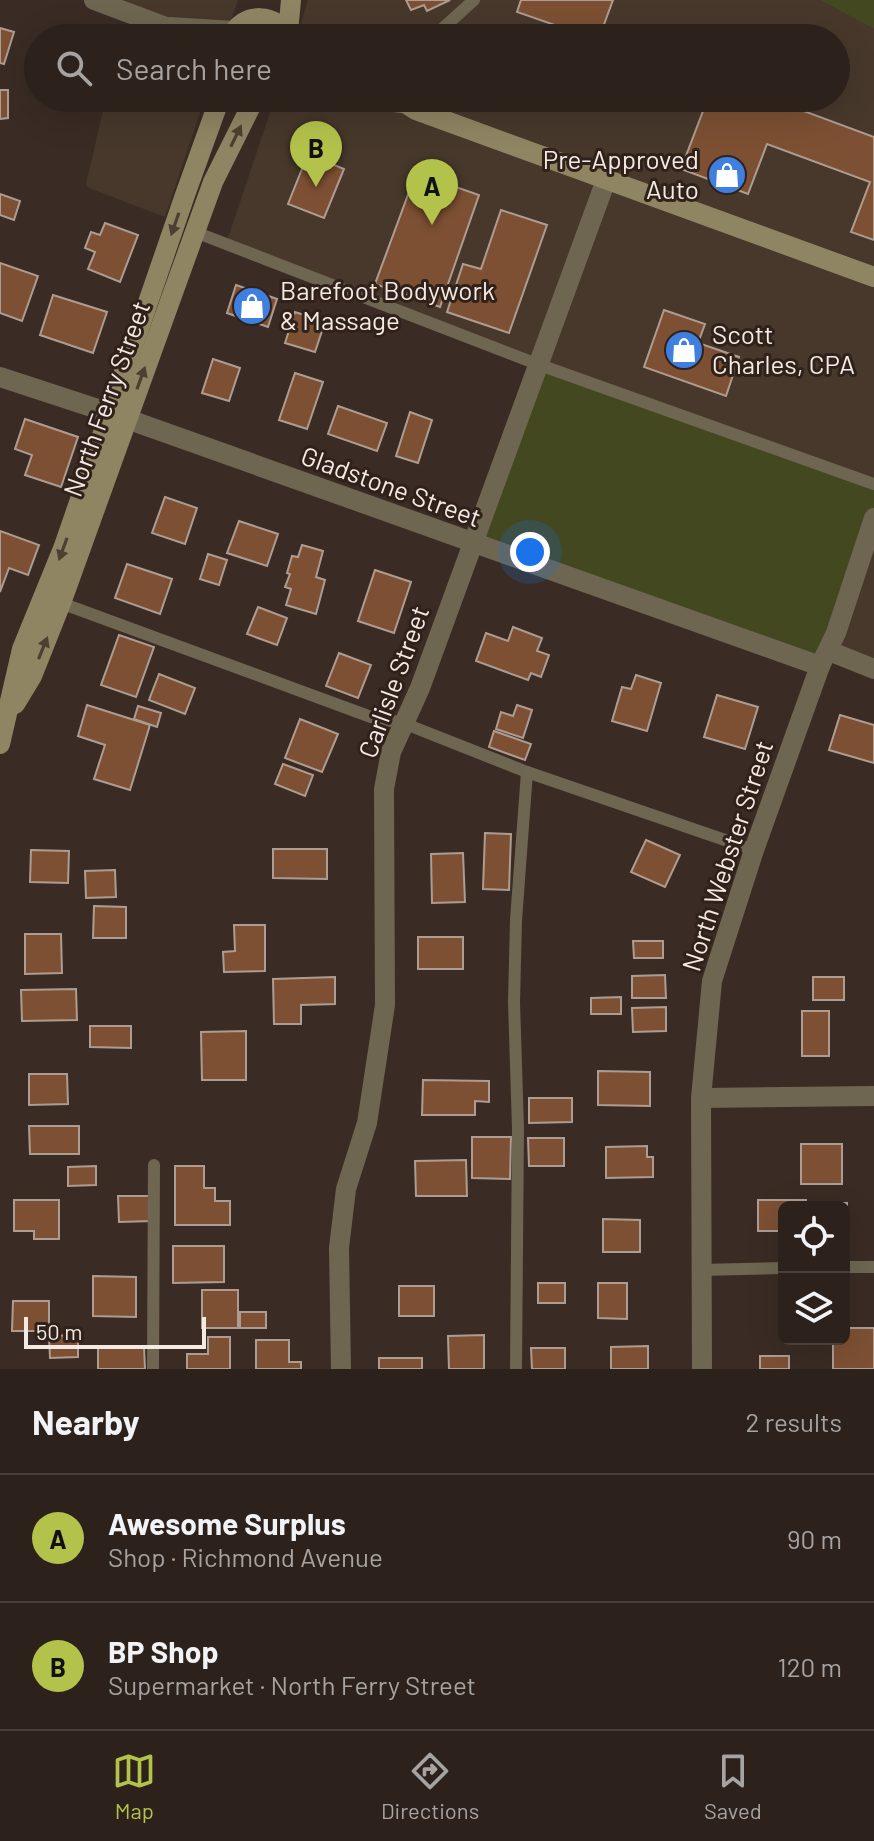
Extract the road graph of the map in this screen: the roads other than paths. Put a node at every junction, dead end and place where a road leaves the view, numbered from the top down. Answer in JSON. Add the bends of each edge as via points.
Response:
{"nodes":[{"id":1,"x":94,"y":0,"type":"edge"},
{"id":2,"x":253,"y":0,"type":"edge"},
{"id":3,"x":291,"y":0,"type":"edge"},
{"id":4,"x":474,"y":0,"type":"edge"},
{"id":5,"x":158,"y":24,"type":"edge"},
{"id":6,"x":240,"y":24,"type":"edge"},
{"id":7,"x":246,"y":24,"type":"edge"},
{"id":8,"x":277,"y":24,"type":"edge"},
{"id":9,"x":290,"y":24,"type":"edge"},
{"id":10,"x":447,"y":24,"type":"edge"},
{"id":11,"x":216,"y":112,"type":"edge"},
{"id":12,"x":248,"y":112,"type":"edge"},
{"id":13,"x":421,"y":112,"type":"edge"},
{"id":14,"x":606,"y":180,"type":"junction"},
{"id":15,"x":195,"y":232,"type":"junction"},
{"id":16,"x":874,"y":277,"type":"edge"},
{"id":17,"x":537,"y":364,"type":"junction"},
{"id":18,"x":0,"y":377,"type":"edge"},
{"id":19,"x":118,"y":416,"type":"junction"},
{"id":20,"x":874,"y":484,"type":"edge"},
{"id":21,"x":874,"y":518,"type":"edge"},
{"id":22,"x":473,"y":543,"type":"junction"},
{"id":23,"x":61,"y":603,"type":"junction"},
{"id":24,"x":825,"y":658,"type":"junction"},
{"id":25,"x":874,"y":669,"type":"edge"},
{"id":26,"x":7,"y":717,"type":"junction"},
{"id":27,"x":403,"y":723,"type":"junction"},
{"id":28,"x":0,"y":744,"type":"edge"},
{"id":29,"x":527,"y":772,"type":"junction"},
{"id":30,"x":754,"y":850,"type":"junction"},
{"id":31,"x":874,"y":1096,"type":"edge"},
{"id":32,"x":701,"y":1098,"type":"junction"},
{"id":33,"x":154,"y":1165,"type":"dead end"},
{"id":34,"x":850,"y":1267,"type":"edge"},
{"id":35,"x":874,"y":1267,"type":"edge"},
{"id":36,"x":778,"y":1268,"type":"edge"},
{"id":37,"x":701,"y":1270,"type":"junction"},
{"id":38,"x":153,"y":1369,"type":"edge"},
{"id":39,"x":341,"y":1369,"type":"edge"},
{"id":40,"x":516,"y":1369,"type":"edge"},
{"id":41,"x":702,"y":1369,"type":"edge"}],
"edges":[{"from":1,"to":5,"type":"street"},
{"from":2,"to":6,"type":"street"},
{"from":3,"to":9,"type":"street"},
{"from":4,"to":10,"type":"lane"},
{"from":7,"to":8,"type":"street","via":[[255,18]]},
{"from":11,"to":19,"type":"street","name":"North Ferry Street","one_way":true},
{"from":15,"to":12,"type":"street","name":"North Ferry Street","one_way":true},
{"from":13,"to":14,"type":"street"},
{"from":14,"to":16,"type":"street"},
{"from":14,"to":17,"type":"street","name":"Carlisle Street"},
{"from":15,"to":17,"type":"lane"},
{"from":19,"to":15,"type":"street","name":"North Ferry Street","one_way":true},
{"from":17,"to":20,"type":"lane"},
{"from":17,"to":22,"type":"street","name":"Carlisle Street"},
{"from":18,"to":19,"type":"street","name":"Gladstone Street"},
{"from":19,"to":22,"type":"street","name":"Gladstone Street"},
{"from":19,"to":23,"type":"street","name":"North Ferry Street"},
{"from":19,"to":26,"type":"street","name":"North Ferry Street","one_way":true,"via":[[22,649]]},
{"from":21,"to":24,"type":"street","name":"North Webster Street"},
{"from":22,"to":24,"type":"street","name":"Gladstone Street"},
{"from":22,"to":27,"type":"street","name":"Carlisle Street"},
{"from":26,"to":23,"type":"street","name":"North Ferry Street","one_way":true,"via":[[32,676]]},
{"from":23,"to":27,"type":"lane","via":[[371,717]]},
{"from":24,"to":25,"type":"street","name":"Gladstone Street"},
{"from":24,"to":30,"type":"street","name":"North Webster Street"},
{"from":26,"to":28,"type":"street","name":"North Ferry Street"},
{"from":27,"to":29,"type":"lane"},
{"from":27,"to":39,"type":"street","name":"Carlisle Street","via":[[384,789],[385,1005],[367,1123],[346,1189],[339,1248]]},
{"from":29,"to":30,"type":"lane"},
{"from":29,"to":40,"type":"lane","via":[[514,1002]]},
{"from":30,"to":32,"type":"street","name":"North Webster Street","via":[[712,981]]},
{"from":31,"to":32,"type":"street"},
{"from":32,"to":37,"type":"street","name":"North Webster Street"},
{"from":33,"to":38,"type":"lane"},
{"from":34,"to":35,"type":"lane"},
{"from":36,"to":37,"type":"lane"},
{"from":37,"to":41,"type":"street","name":"North Webster Street"}]}
